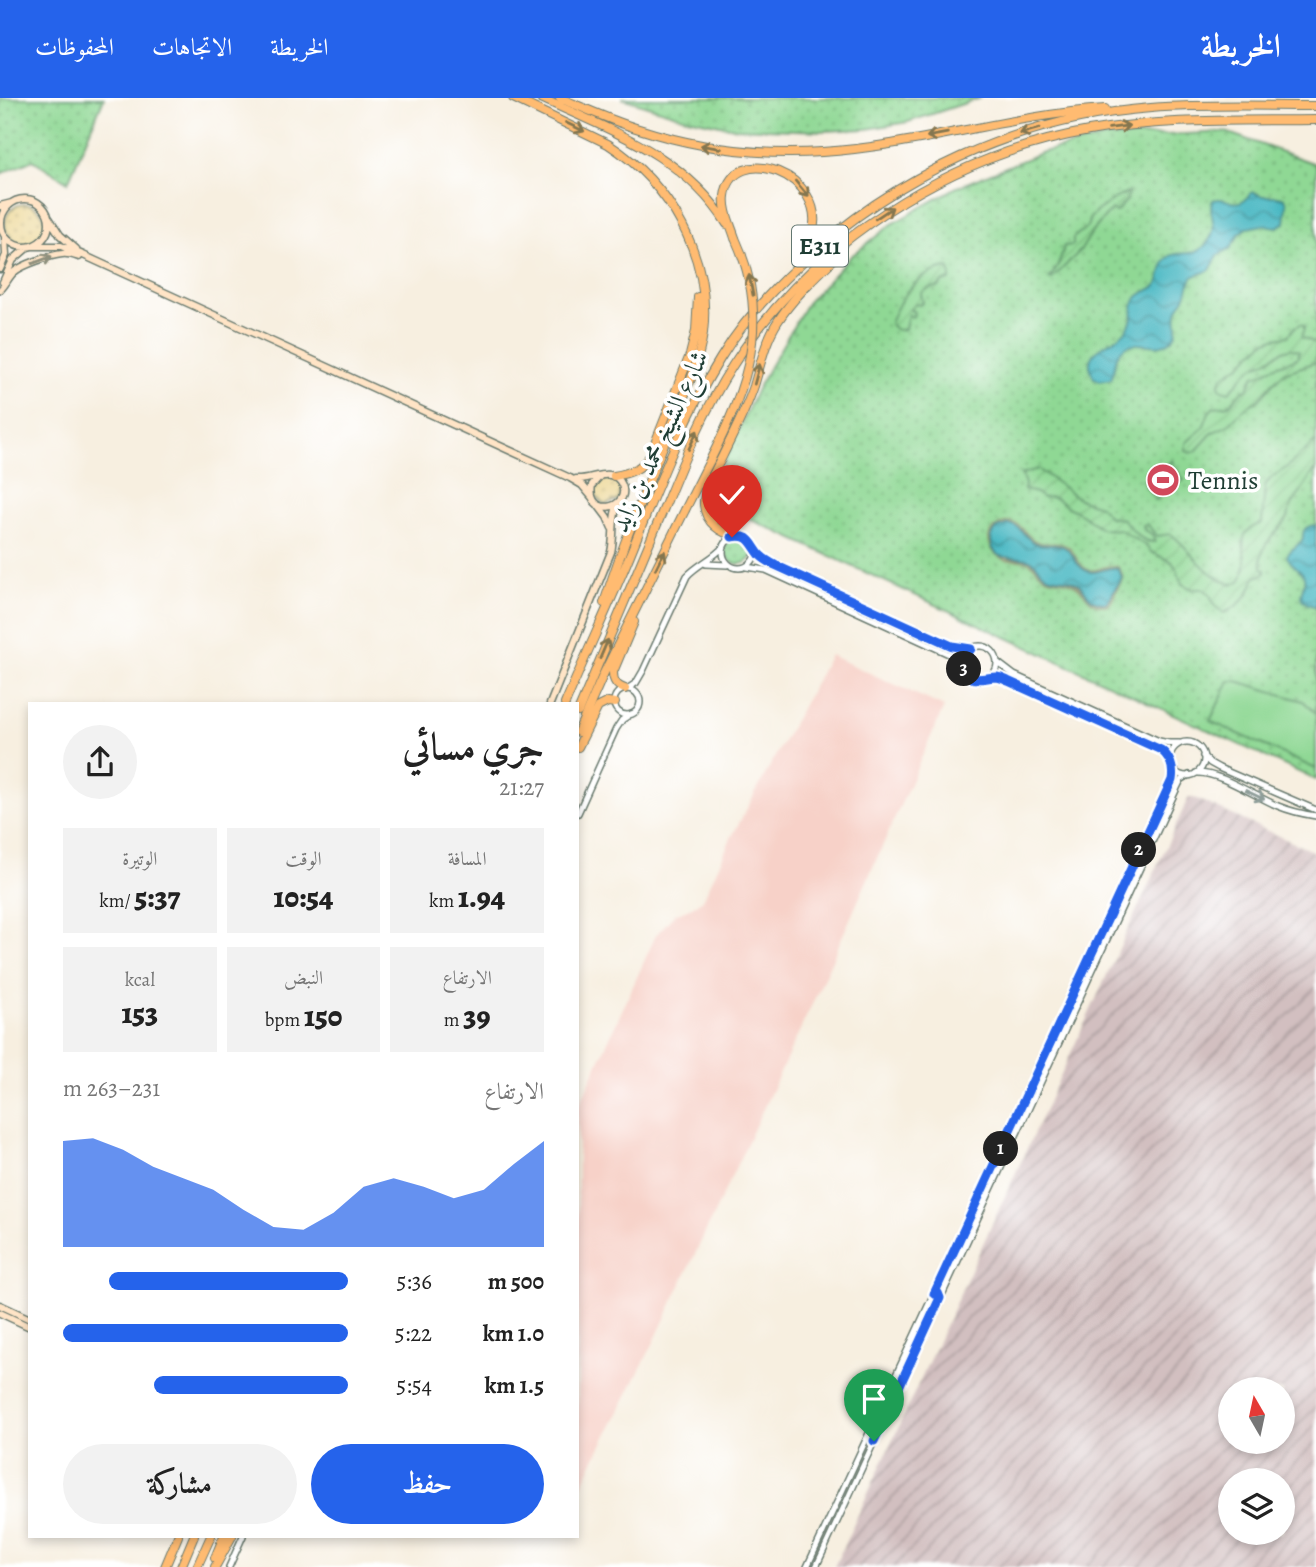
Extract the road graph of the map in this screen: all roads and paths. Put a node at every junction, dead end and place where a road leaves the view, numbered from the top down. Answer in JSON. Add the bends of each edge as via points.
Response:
{"nodes":[{"id":1,"x":513,"y":98,"type":"edge"},
{"id":2,"x":541,"y":98,"type":"edge"},
{"id":3,"x":560,"y":98,"type":"edge"},
{"id":4,"x":1316,"y":106,"type":"edge"},
{"id":5,"x":1150,"y":108,"type":"junction"},
{"id":6,"x":1316,"y":120,"type":"edge"},
{"id":7,"x":14,"y":203,"type":"junction"},
{"id":8,"x":0,"y":206,"type":"edge"},
{"id":9,"x":48,"y":217,"type":"junction"},
{"id":10,"x":3,"y":231,"type":"edge"},
{"id":11,"x":858,"y":232,"type":"junction"},
{"id":12,"x":735,"y":238,"type":"junction"},
{"id":13,"x":31,"y":246,"type":"junction"},
{"id":14,"x":83,"y":255,"type":"junction"},
{"id":15,"x":694,"y":255,"type":"junction"},
{"id":16,"x":94,"y":260,"type":"junction"},
{"id":17,"x":0,"y":269,"type":"edge"},
{"id":18,"x":782,"y":281,"type":"junction"},
{"id":19,"x":0,"y":290,"type":"edge"},
{"id":20,"x":600,"y":476,"type":"junction"},
{"id":21,"x":614,"y":476,"type":"junction"},
{"id":22,"x":570,"y":478,"type":"junction"},
{"id":23,"x":592,"y":497,"type":"junction"},
{"id":24,"x":618,"y":503,"type":"junction"},
{"id":25,"x":598,"y":504,"type":"junction"},
{"id":26,"x":613,"y":530,"type":"junction"},
{"id":27,"x":736,"y":536,"type":"junction"},
{"id":28,"x":724,"y":546,"type":"junction"},
{"id":29,"x":755,"y":547,"type":"junction"},
{"id":30,"x":702,"y":565,"type":"junction"},
{"id":31,"x":729,"y":566,"type":"junction"},
{"id":32,"x":747,"y":567,"type":"junction"},
{"id":33,"x":645,"y":589,"type":"junction"},
{"id":34,"x":592,"y":638,"type":"junction"},
{"id":35,"x":971,"y":649,"type":"junction"},
{"id":36,"x":997,"y":662,"type":"junction"},
{"id":37,"x":964,"y":667,"type":"junction"},
{"id":38,"x":643,"y":671,"type":"junction"},
{"id":39,"x":988,"y":678,"type":"junction"},
{"id":40,"x":626,"y":689,"type":"junction"},
{"id":41,"x":639,"y":698,"type":"junction"},
{"id":42,"x":551,"y":702,"type":"edge"},
{"id":43,"x":566,"y":702,"type":"edge"},
{"id":44,"x":615,"y":705,"type":"junction"},
{"id":45,"x":579,"y":710,"type":"edge"},
{"id":46,"x":631,"y":714,"type":"junction"},
{"id":47,"x":616,"y":729,"type":"junction"},
{"id":48,"x":579,"y":730,"type":"edge"},
{"id":49,"x":1179,"y":743,"type":"junction"},
{"id":50,"x":579,"y":745,"type":"edge"},
{"id":51,"x":1203,"y":756,"type":"junction"},
{"id":52,"x":1170,"y":759,"type":"junction"},
{"id":53,"x":1172,"y":768,"type":"junction"},
{"id":54,"x":1196,"y":773,"type":"junction"},
{"id":55,"x":1189,"y":775,"type":"junction"},
{"id":56,"x":1316,"y":810,"type":"edge"},
{"id":57,"x":579,"y":811,"type":"edge"},
{"id":58,"x":1316,"y":816,"type":"edge"},
{"id":59,"x":934,"y":1294,"type":"junction"},
{"id":60,"x":940,"y":1298,"type":"junction"},
{"id":61,"x":0,"y":1305,"type":"edge"},
{"id":62,"x":0,"y":1313,"type":"edge"},
{"id":63,"x":28,"y":1317,"type":"edge"},
{"id":64,"x":28,"y":1326,"type":"edge"},
{"id":65,"x":177,"y":1538,"type":"edge"},
{"id":66,"x":193,"y":1538,"type":"edge"},
{"id":67,"x":210,"y":1538,"type":"edge"},
{"id":68,"x":223,"y":1538,"type":"edge"},
{"id":69,"x":231,"y":1538,"type":"edge"},
{"id":70,"x":242,"y":1538,"type":"edge"},
{"id":71,"x":165,"y":1567,"type":"edge"},
{"id":72,"x":181,"y":1567,"type":"edge"},
{"id":73,"x":197,"y":1567,"type":"edge"},
{"id":74,"x":213,"y":1567,"type":"edge"},
{"id":75,"x":229,"y":1567,"type":"edge"},
{"id":76,"x":807,"y":1567,"type":"edge"},
{"id":77,"x":816,"y":1567,"type":"edge"}],
"edges":[{"from":1,"to":15,"type":"highway","one_way":true,"via":[[594,136],[634,162],[667,198]]},
{"from":2,"to":12,"type":"highway","via":[[638,143],[674,166],[712,203]]},
{"from":5,"to":3,"type":"highway","one_way":true,"via":[[1080,111],[860,148],[785,153],[728,150],[673,139]]},
{"from":4,"to":5,"type":"highway","name":"شارع الشيخ محمد بن زايد","number":"E311"},
{"from":5,"to":18,"type":"highway","name":"شارع الشيخ محمد بن زايد","number":"E311","one_way":true,"via":[[1049,125],[953,159],[864,211]]},
{"from":11,"to":6,"type":"highway","name":"شارع الشيخ محمد بن زايد","number":"E311","one_way":true,"via":[[947,177],[1046,140],[1130,125]]},
{"from":7,"to":8,"type":"main road"},
{"from":7,"to":9,"type":"main road","via":[[34,201]]},
{"from":7,"to":10,"type":"main road","via":[[5,212]]},
{"from":9,"to":13,"type":"main road","via":[[47,234]]},
{"from":9,"to":14,"type":"main road"},
{"from":10,"to":13,"type":"main road","via":[[15,245]]},
{"from":10,"to":17,"type":"main road","via":[[6,251]]},
{"from":27,"to":11,"type":"highway","one_way":true,"via":[[720,531],[709,519],[704,503],[708,487],[749,400],[778,321]]},
{"from":45,"to":11,"type":"highway","name":"شارع الشيخ محمد بن زايد","number":"E311","one_way":true,"via":[[722,382],[775,310]]},
{"from":12,"to":18,"type":"highway","one_way":true,"via":[[725,198],[735,177],[745,170],[764,168],[799,184],[813,207],[814,228]]},
{"from":33,"to":12,"type":"highway","one_way":true,"bridge":true,"via":[[731,417],[750,361],[752,291]]},
{"from":13,"to":14,"type":"main road","via":[[57,245]]},
{"from":13,"to":19,"type":"main road","via":[[13,260]]},
{"from":14,"to":16,"type":"main road"},
{"from":15,"to":21,"type":"highway","via":[[698,307],[690,355],[647,460],[633,472]]},
{"from":15,"to":34,"type":"highway","via":[[704,307],[698,360],[616,565]]},
{"from":19,"to":16,"type":"main road","one_way":true,"via":[[13,273],[55,255]]},
{"from":16,"to":22,"type":"main road"},
{"from":18,"to":34,"type":"highway","name":"شارع الشيخ محمد بن زايد","number":"E311","via":[[743,325],[706,383]]},
{"from":20,"to":21,"type":"main road"},
{"from":20,"to":22,"type":"main road"},
{"from":20,"to":23,"type":"main road","via":[[592,485]]},
{"from":21,"to":24,"type":"main road","via":[[623,488]]},
{"from":22,"to":23,"type":"main road"},
{"from":23,"to":25,"type":"main road"},
{"from":24,"to":25,"type":"main road","via":[[610,507]]},
{"from":24,"to":26,"type":"main road"},
{"from":25,"to":26,"type":"main road"},
{"from":26,"to":42,"type":"main road","via":[[611,552]]},
{"from":27,"to":28,"type":"street"},
{"from":27,"to":29,"type":"street","via":[[747,538]]},
{"from":28,"to":30,"type":"street"},
{"from":28,"to":31,"type":"street","via":[[723,557]]},
{"from":29,"to":32,"type":"street"},
{"from":29,"to":35,"type":"street","via":[[775,565],[952,646]]},
{"from":30,"to":31,"type":"street"},
{"from":30,"to":38,"type":"street","via":[[684,581]]},
{"from":31,"to":32,"type":"street"},
{"from":32,"to":37,"type":"street","via":[[772,572],[954,656]]},
{"from":33,"to":40,"type":"highway","via":[[613,672],[617,685]]},
{"from":33,"to":48,"type":"highway"},
{"from":34,"to":43,"type":"highway","name":"شارع الشيخ محمد بن زايد","number":"E311"},
{"from":35,"to":36,"type":"street","via":[[985,647]]},
{"from":35,"to":37,"type":"street","via":[[964,657]]},
{"from":36,"to":39,"type":"street"},
{"from":36,"to":49,"type":"street","via":[[1014,675],[1159,741]]},
{"from":37,"to":39,"type":"street","via":[[973,678]]},
{"from":38,"to":40,"type":"street"},
{"from":38,"to":41,"type":"street"},
{"from":39,"to":52,"type":"street","via":[[1008,681],[1161,750]]},
{"from":40,"to":41,"type":"street"},
{"from":40,"to":44,"type":"street","via":[[617,694]]},
{"from":41,"to":46,"type":"street","via":[[639,706]]},
{"from":44,"to":46,"type":"street","via":[[622,713]]},
{"from":44,"to":47,"type":"street"},
{"from":44,"to":50,"type":"highway","via":[[598,707]]},
{"from":46,"to":47,"type":"street"},
{"from":47,"to":57,"type":"street"},
{"from":49,"to":51,"type":"street","via":[[1196,744]]},
{"from":49,"to":52,"type":"street"},
{"from":51,"to":54,"type":"street"},
{"from":51,"to":56,"type":"street","via":[[1219,768]]},
{"from":52,"to":53,"type":"street"},
{"from":53,"to":55,"type":"street"},
{"from":53,"to":59,"type":"street","via":[[1172,780]]},
{"from":54,"to":55,"type":"street"},
{"from":54,"to":58,"type":"street","one_way":true,"via":[[1210,774],[1278,806]]},
{"from":55,"to":60,"type":"street","via":[[1177,788]]},
{"from":59,"to":60,"type":"street"},
{"from":59,"to":76,"type":"street"},
{"from":60,"to":77,"type":"street"},
{"from":61,"to":63,"type":"main road"},
{"from":62,"to":64,"type":"main road"},
{"from":65,"to":71,"type":"highway"},
{"from":66,"to":72,"type":"highway"},
{"from":67,"to":73,"type":"highway"},
{"from":68,"to":74,"type":"highway"},
{"from":69,"to":74,"type":"highway"},
{"from":70,"to":75,"type":"street"}]}
